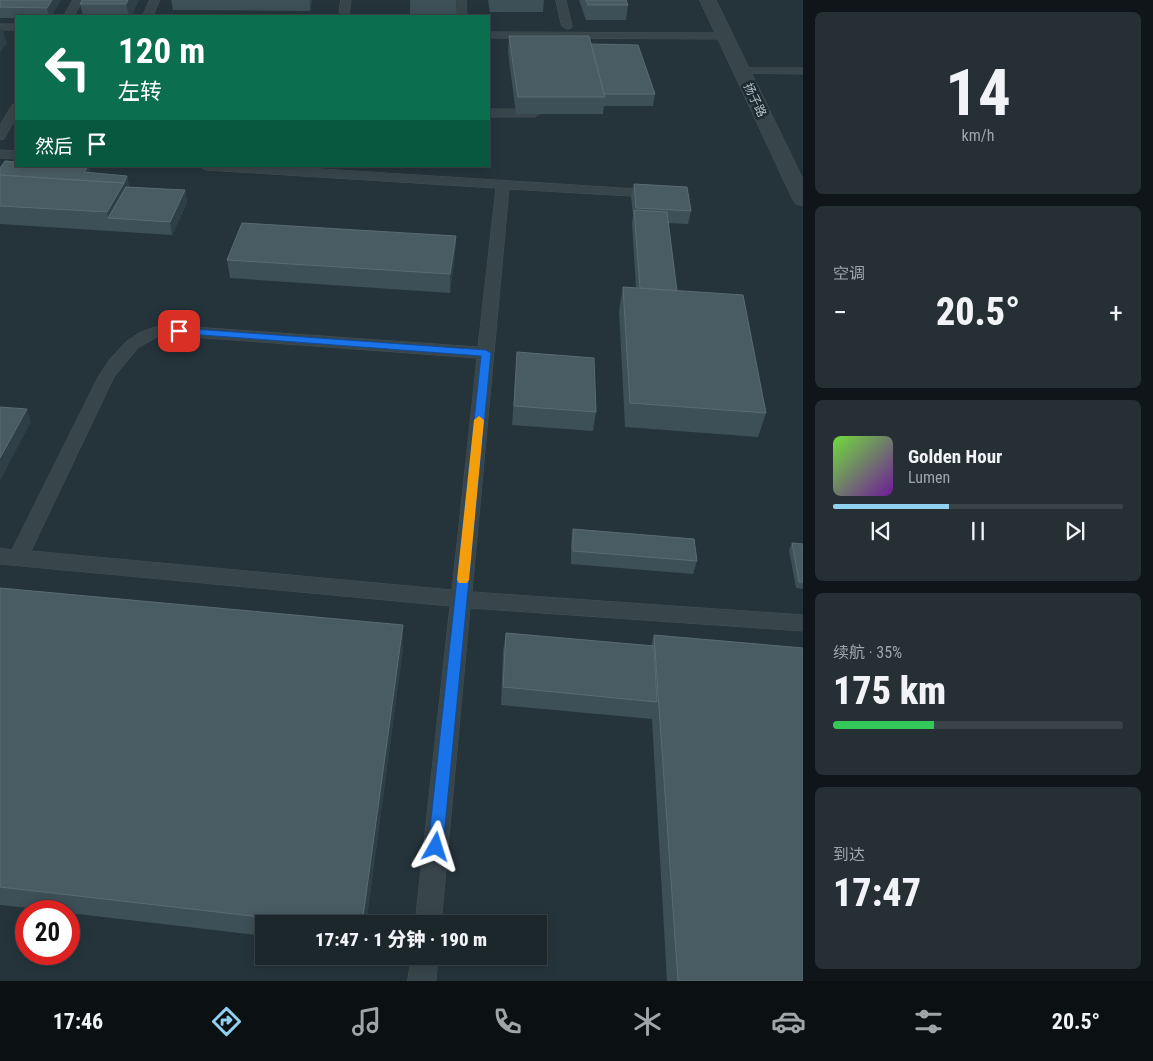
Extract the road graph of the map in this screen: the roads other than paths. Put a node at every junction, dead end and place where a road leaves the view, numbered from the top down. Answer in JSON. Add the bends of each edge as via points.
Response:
{"nodes":[{"id":1,"x":78,"y":0,"type":"edge"},
{"id":2,"x":155,"y":0,"type":"edge"},
{"id":3,"x":346,"y":0,"type":"edge"},
{"id":4,"x":461,"y":0,"type":"edge"},
{"id":5,"x":561,"y":0,"type":"edge"},
{"id":6,"x":708,"y":0,"type":"edge"},
{"id":7,"x":70,"y":15,"type":"edge"},
{"id":8,"x":148,"y":15,"type":"edge"},
{"id":9,"x":344,"y":15,"type":"edge"},
{"id":10,"x":462,"y":15,"type":"edge"},
{"id":11,"x":567,"y":26,"type":"dead end"},
{"id":12,"x":0,"y":27,"type":"edge"},
{"id":13,"x":15,"y":27,"type":"edge"},
{"id":14,"x":490,"y":35,"type":"edge"},
{"id":15,"x":725,"y":36,"type":"junction"},
{"id":16,"x":742,"y":71,"type":"junction"},
{"id":17,"x":803,"y":71,"type":"edge"},
{"id":18,"x":15,"y":110,"type":"edge"},
{"id":19,"x":535,"y":113,"type":"edge"},
{"id":20,"x":490,"y":114,"type":"edge"},
{"id":21,"x":0,"y":136,"type":"edge"},
{"id":22,"x":0,"y":154,"type":"edge"},
{"id":23,"x":15,"y":155,"type":"edge"},
{"id":24,"x":222,"y":167,"type":"edge"},
{"id":25,"x":503,"y":184,"type":"junction"},
{"id":26,"x":648,"y":192,"type":"edge"},
{"id":27,"x":803,"y":200,"type":"edge"},
{"id":28,"x":486,"y":353,"type":"junction"},
{"id":29,"x":9,"y":557,"type":"edge"},
{"id":30,"x":461,"y":599,"type":"junction"},
{"id":31,"x":803,"y":623,"type":"edge"},
{"id":32,"x":429,"y":915,"type":"edge"},
{"id":33,"x":424,"y":965,"type":"edge"},
{"id":34,"x":422,"y":981,"type":"edge"}],
"edges":[{"from":1,"to":7,"type":"lane"},
{"from":2,"to":8,"type":"lane"},
{"from":3,"to":9,"type":"lane"},
{"from":4,"to":10,"type":"lane"},
{"from":5,"to":11,"type":"lane"},
{"from":6,"to":15,"type":"street","name":"扬子路"},
{"from":12,"to":13,"type":"lane"},
{"from":14,"to":15,"type":"lane"},
{"from":15,"to":16,"type":"street","name":"扬子路"},
{"from":16,"to":17,"type":"lane"},
{"from":16,"to":27,"type":"street","name":"扬子路"},
{"from":18,"to":21,"type":"lane"},
{"from":19,"to":20,"type":"lane"},
{"from":22,"to":23,"type":"lane"},
{"from":24,"to":25,"type":"lane"},
{"from":25,"to":26,"type":"lane"},
{"from":25,"to":28,"type":"lane"},
{"from":28,"to":29,"type":"lane","via":[[179,331],[155,332],[134,343],[117,360]]},
{"from":28,"to":30,"type":"lane"},
{"from":29,"to":30,"type":"lane"},
{"from":30,"to":31,"type":"lane"},
{"from":30,"to":32,"type":"lane"},
{"from":33,"to":34,"type":"lane"}]}
